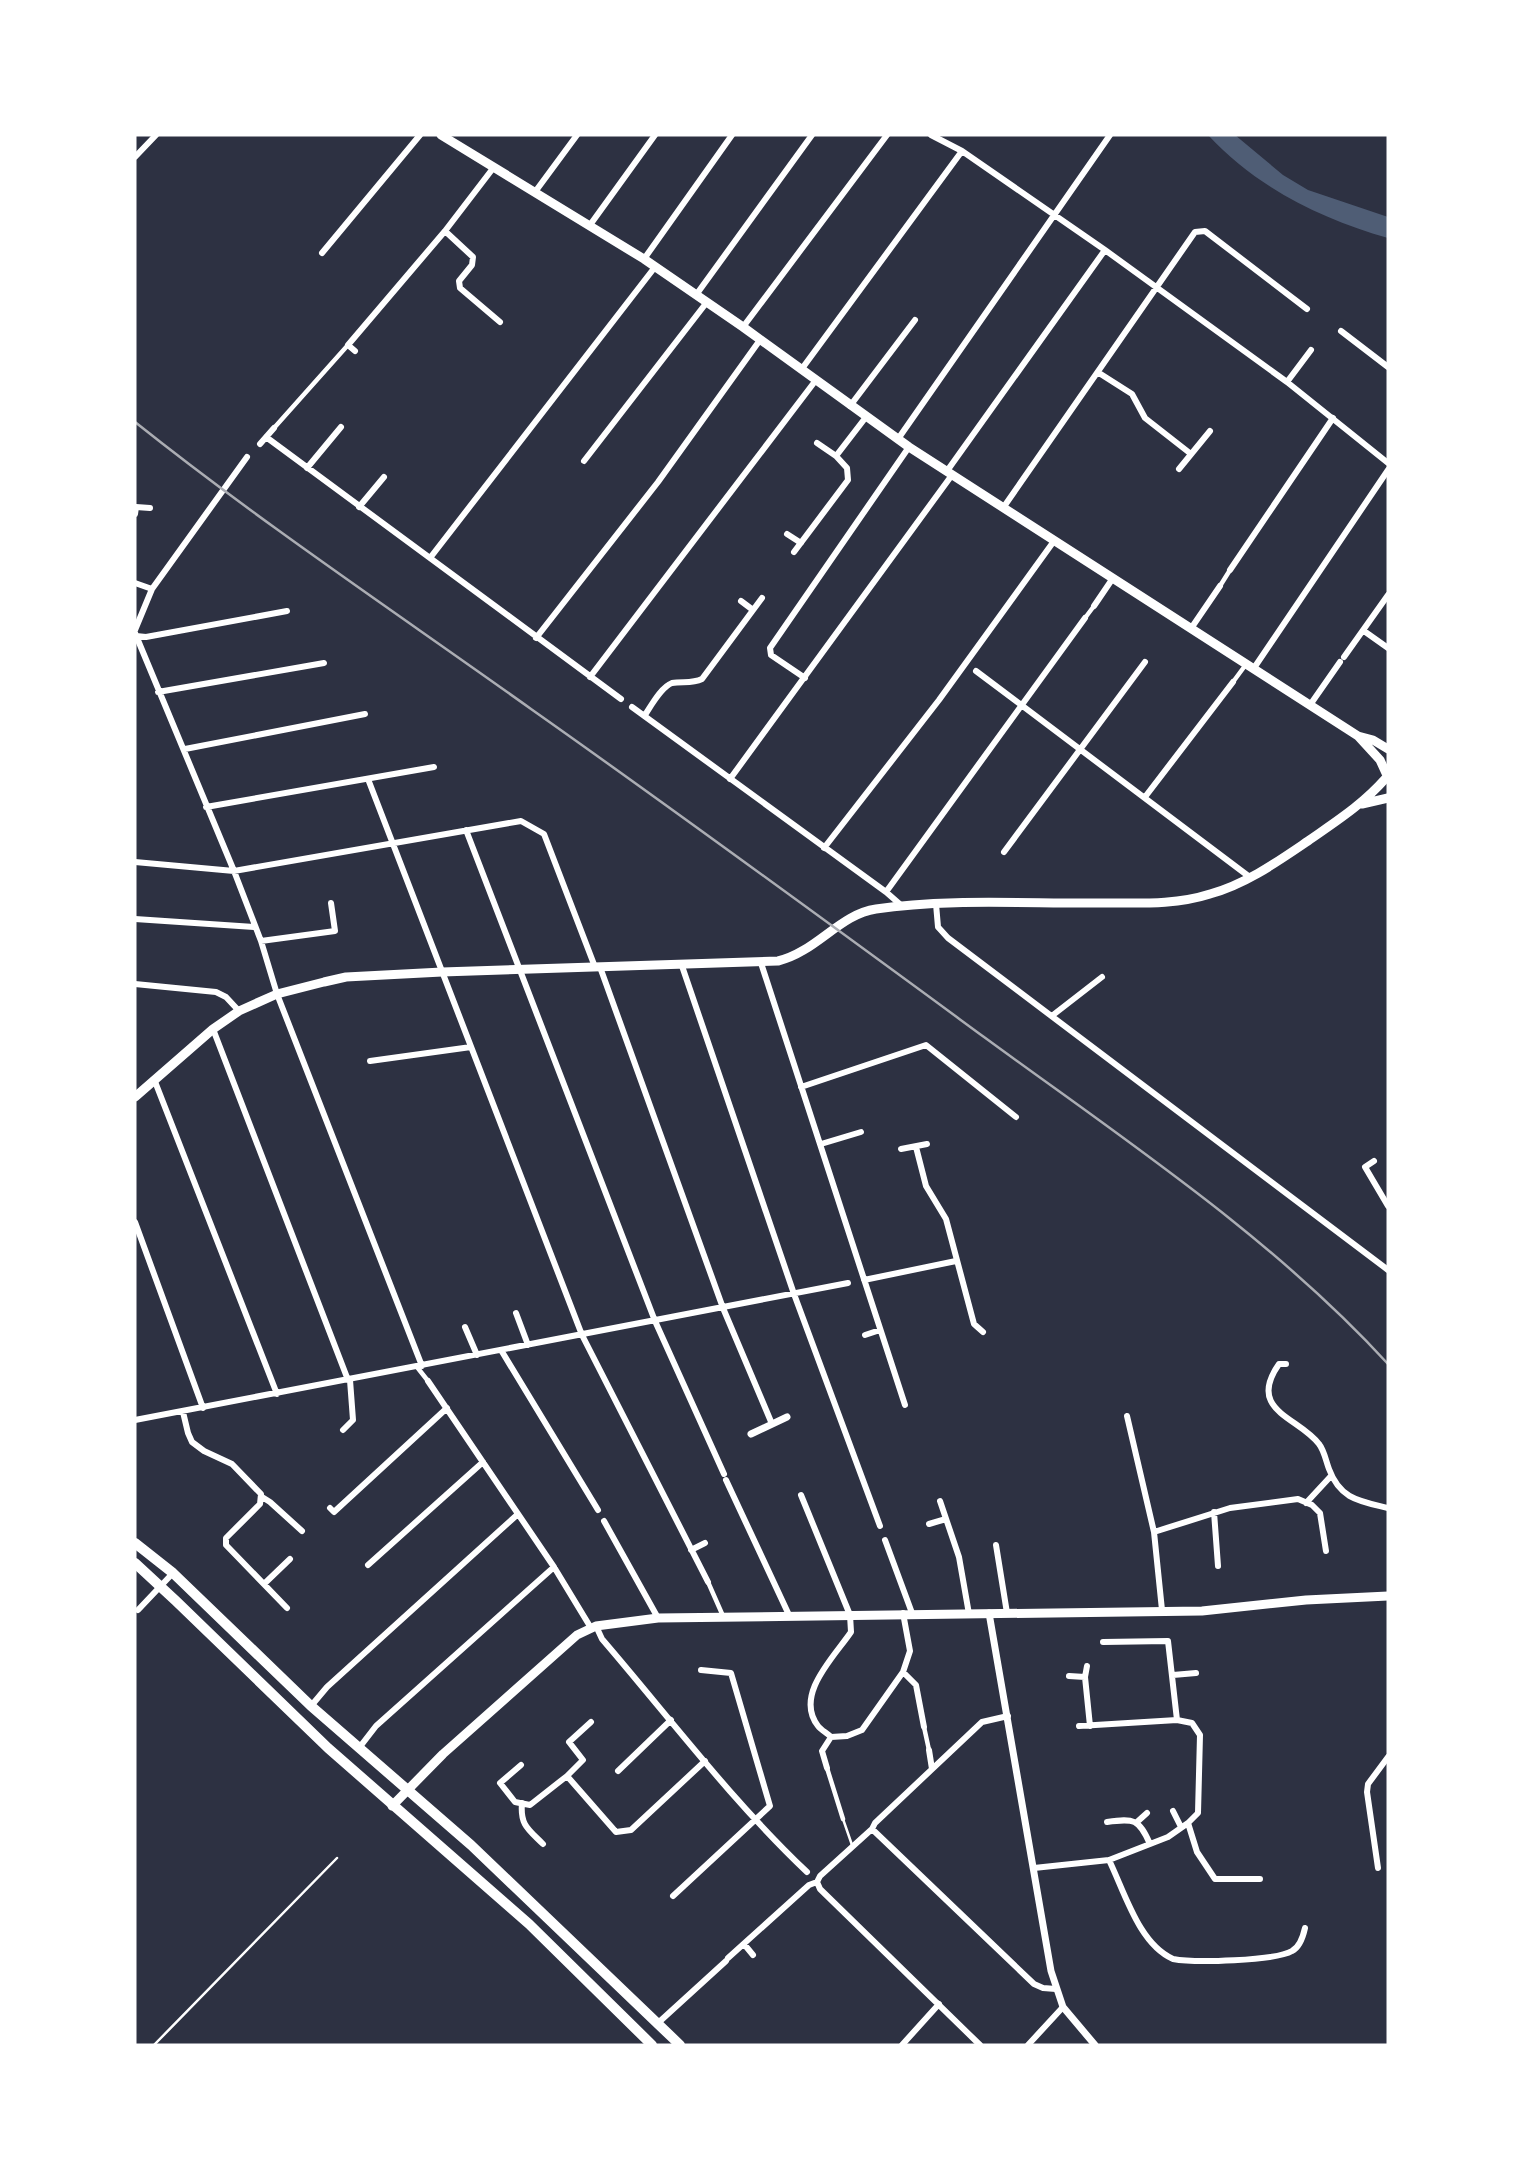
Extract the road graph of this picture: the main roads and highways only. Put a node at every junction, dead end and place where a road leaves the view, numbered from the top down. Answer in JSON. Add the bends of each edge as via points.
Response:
{"nodes":[{"id":1,"x":441,"y":135,"type":"edge"},
{"id":2,"x":1358,"y":736,"type":"junction"},
{"id":3,"x":1388,"y":749,"type":"edge"},
{"id":4,"x":1387,"y":776,"type":"edge"},
{"id":5,"x":1388,"y":798,"type":"edge"},
{"id":6,"x":1360,"y":805,"type":"junction"},
{"id":7,"x":135,"y":1097,"type":"edge"},
{"id":8,"x":135,"y":1543,"type":"edge"},
{"id":9,"x":135,"y":1563,"type":"edge"},
{"id":10,"x":1388,"y":1596,"type":"edge"},
{"id":11,"x":407,"y":1790,"type":"junction"},
{"id":12,"x":392,"y":1806,"type":"junction"},
{"id":13,"x":652,"y":2045,"type":"edge"},
{"id":14,"x":680,"y":2045,"type":"edge"}],
"edges":[{"from":1,"to":2,"type":"main road","via":[[644,258],[909,447]]},
{"from":2,"to":3,"type":"main road"},
{"from":2,"to":4,"type":"main road","via":[[1380,760]]},
{"from":4,"to":6,"type":"main road"},
{"from":5,"to":6,"type":"main road"},
{"from":6,"to":7,"type":"main road","via":[[1251,878],[1211,894],[1168,902],[936,904],[873,909],[858,914],[798,955],[761,963],[346,977],[277,995],[239,1012]]},
{"from":8,"to":11,"type":"highway"},
{"from":9,"to":12,"type":"highway"},
{"from":10,"to":11,"type":"main road","via":[[1202,1611],[723,1616],[593,1627],[577,1634],[545,1662]]},
{"from":11,"to":12,"type":"main road"},
{"from":11,"to":14,"type":"highway","via":[[520,1890]]},
{"from":12,"to":13,"type":"highway","via":[[529,1924]]}]}
